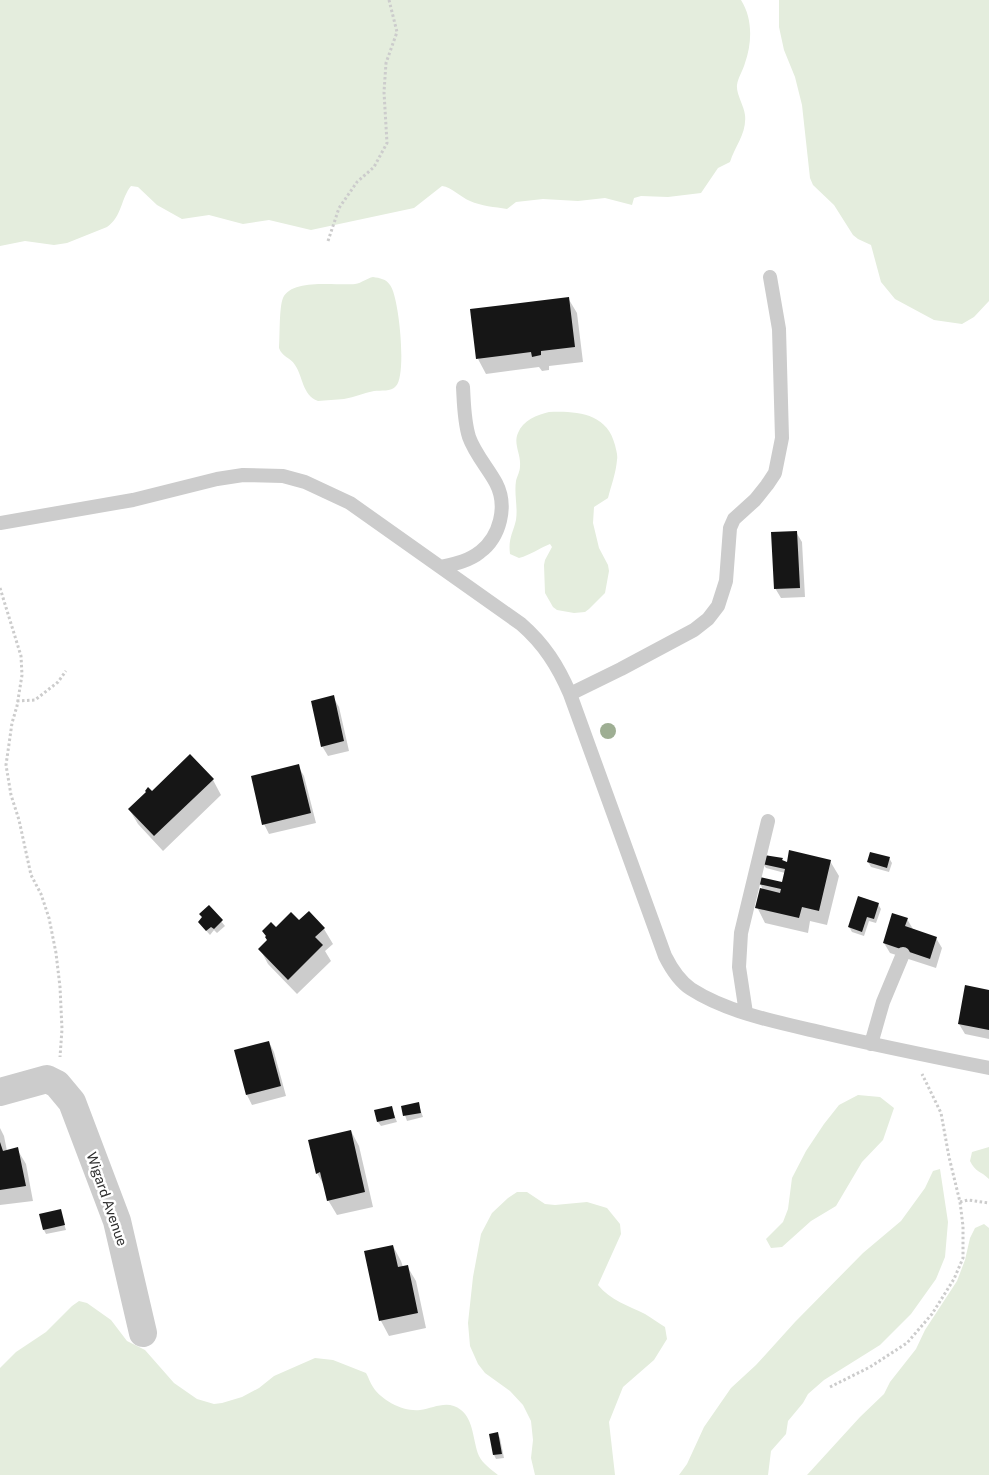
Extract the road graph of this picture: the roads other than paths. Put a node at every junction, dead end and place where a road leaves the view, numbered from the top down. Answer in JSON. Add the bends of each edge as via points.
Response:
{"nodes":[{"id":1,"x":770,"y":277,"type":"dead end"},
{"id":2,"x":463,"y":387,"type":"dead end"},
{"id":3,"x":0,"y":523,"type":"edge"},
{"id":4,"x":441,"y":567,"type":"junction"},
{"id":5,"x":570,"y":694,"type":"junction"},
{"id":6,"x":768,"y":821,"type":"dead end"},
{"id":7,"x":903,"y":954,"type":"dead end"},
{"id":8,"x":746,"y":1012,"type":"junction"},
{"id":9,"x":871,"y":1044,"type":"junction"},
{"id":10,"x":989,"y":1068,"type":"edge"},
{"id":11,"x":0,"y":1092,"type":"edge"},
{"id":12,"x":143,"y":1333,"type":"dead end"}],
"edges":[{"from":1,"to":5,"type":"lane","via":[[779,329],[782,438],[774,473],[730,528],[726,581],[718,606],[694,630]]},
{"from":2,"to":4,"type":"lane","via":[[470,439],[497,484],[502,513],[490,543],[479,553]]},
{"from":3,"to":4,"type":"lane","via":[[133,500],[217,479],[283,476],[311,484],[350,504]]},
{"from":4,"to":5,"type":"lane","via":[[536,638],[550,655]]},
{"from":5,"to":8,"type":"lane","via":[[668,962],[689,988]]},
{"from":6,"to":8,"type":"lane","via":[[741,934],[740,967]]},
{"from":7,"to":9,"type":"lane","via":[[883,1002]]},
{"from":8,"to":9,"type":"lane"},
{"from":9,"to":10,"type":"lane"},
{"from":11,"to":12,"type":"street","name":"Wigard Avenue","via":[[54,1069],[57,1084],[72,1102],[117,1221]]}]}
